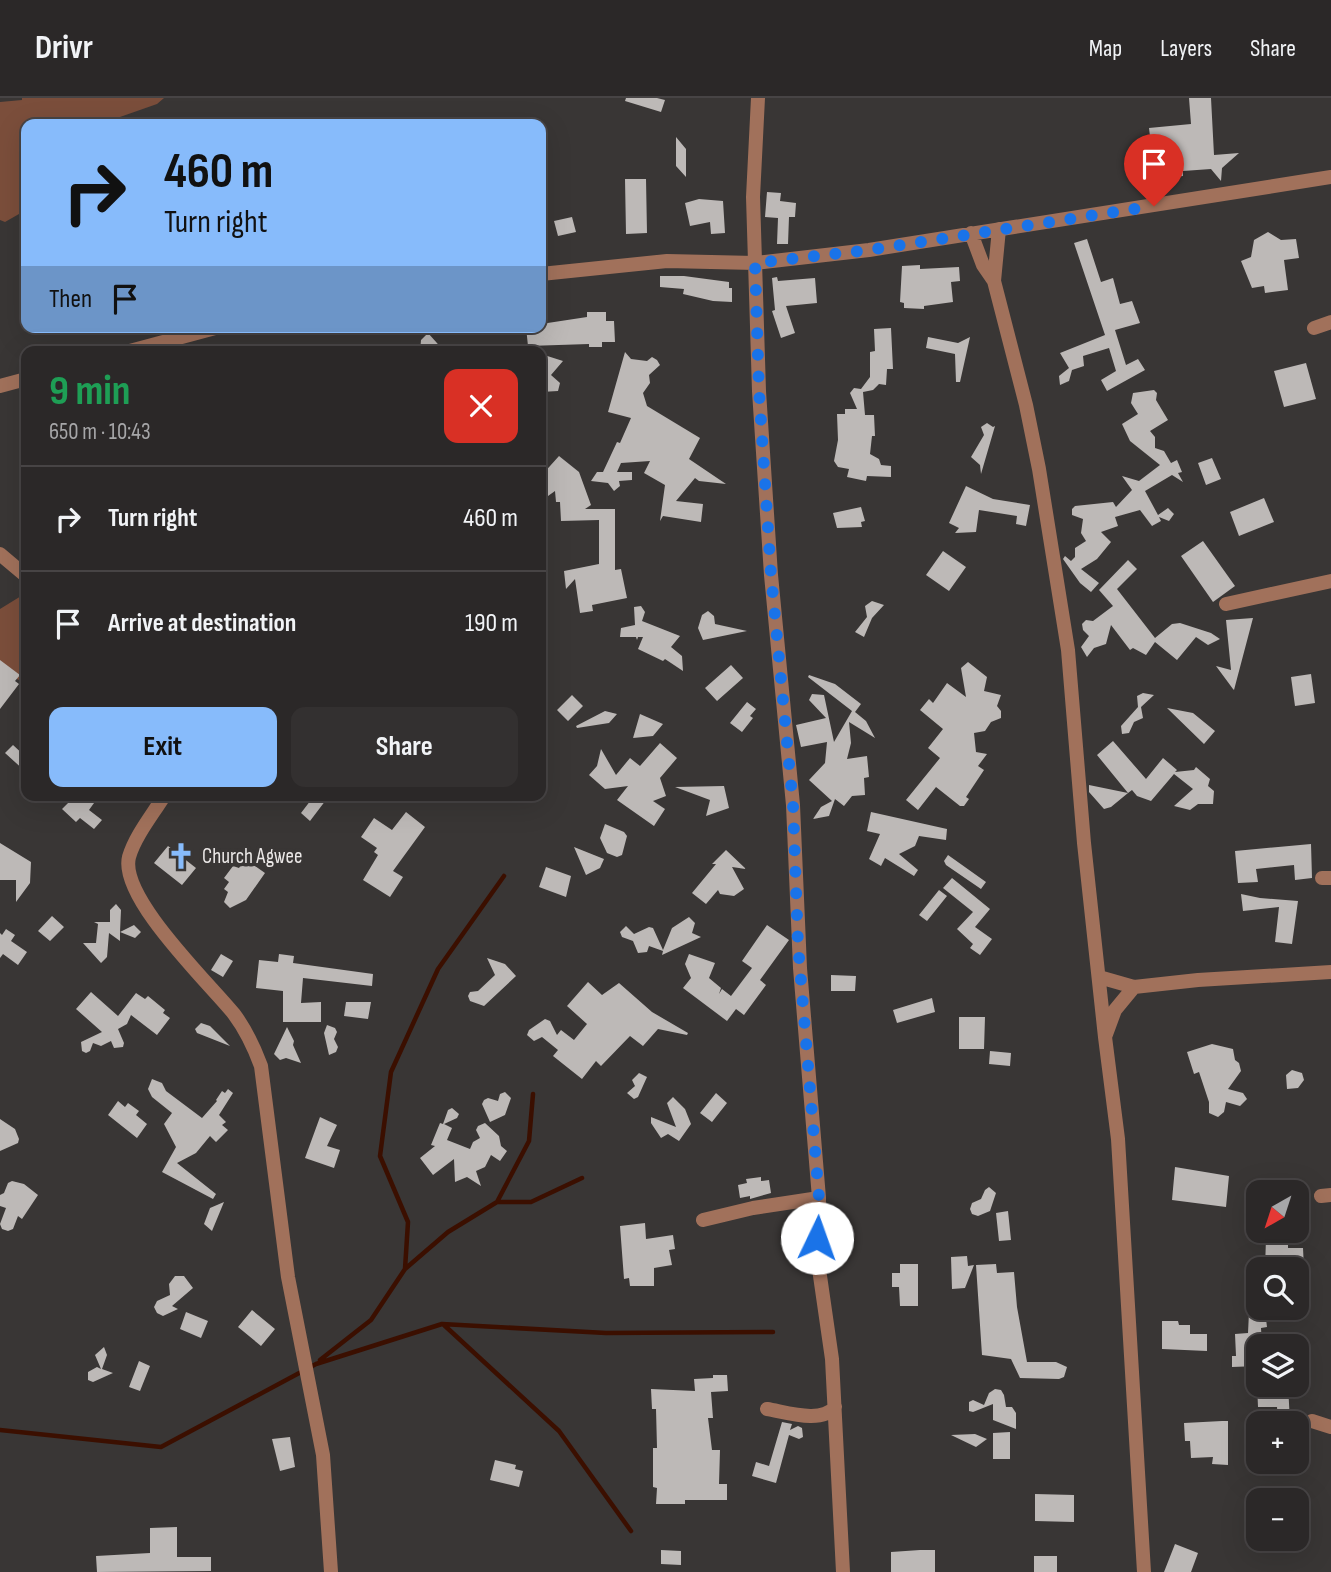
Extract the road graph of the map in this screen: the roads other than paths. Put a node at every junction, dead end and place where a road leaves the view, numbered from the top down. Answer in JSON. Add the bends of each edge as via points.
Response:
{"nodes":[{"id":1,"x":758,"y":98,"type":"edge"},
{"id":2,"x":1331,"y":177,"type":"edge"},
{"id":3,"x":999,"y":229,"type":"junction"},
{"id":4,"x":971,"y":233,"type":"junction"},
{"id":5,"x":755,"y":263,"type":"junction"},
{"id":6,"x":546,"y":273,"type":"edge"},
{"id":7,"x":994,"y":281,"type":"junction"},
{"id":8,"x":1331,"y":322,"type":"edge"},
{"id":9,"x":1314,"y":328,"type":"dead end"},
{"id":10,"x":197,"y":333,"type":"edge"},
{"id":11,"x":148,"y":346,"type":"edge"},
{"id":12,"x":21,"y":380,"type":"edge"},
{"id":13,"x":0,"y":386,"type":"edge"},
{"id":14,"x":0,"y":554,"type":"edge"},
{"id":15,"x":21,"y":572,"type":"edge"},
{"id":16,"x":1331,"y":581,"type":"edge"},
{"id":17,"x":1226,"y":604,"type":"dead end"},
{"id":18,"x":161,"y":801,"type":"edge"},
{"id":19,"x":1331,"y":972,"type":"edge"},
{"id":20,"x":1099,"y":977,"type":"junction"},
{"id":21,"x":1134,"y":987,"type":"junction"},
{"id":22,"x":1105,"y":1037,"type":"junction"},
{"id":23,"x":819,"y":1198,"type":"junction"},
{"id":24,"x":703,"y":1220,"type":"dead end"},
{"id":25,"x":835,"y":1407,"type":"junction"},
{"id":26,"x":766,"y":1409,"type":"dead end"},
{"id":27,"x":1312,"y":1421,"type":"dead end"},
{"id":28,"x":1331,"y":1427,"type":"edge"},
{"id":29,"x":331,"y":1572,"type":"edge"},
{"id":30,"x":843,"y":1572,"type":"edge"},
{"id":31,"x":1144,"y":1572,"type":"edge"}],
"edges":[{"from":1,"to":5,"type":"street"},
{"from":2,"to":3,"type":"street"},
{"from":3,"to":4,"type":"street"},
{"from":3,"to":7,"type":"street"},
{"from":4,"to":5,"type":"street"},
{"from":4,"to":7,"type":"street"},
{"from":5,"to":6,"type":"street","via":[[667,261]]},
{"from":5,"to":23,"type":"street","via":[[771,575],[793,805],[798,945]]},
{"from":7,"to":20,"type":"street","via":[[1034,443],[1068,650]]},
{"from":8,"to":9,"type":"street"},
{"from":10,"to":11,"type":"street"},
{"from":12,"to":13,"type":"street"},
{"from":14,"to":15,"type":"street"},
{"from":16,"to":17,"type":"street"},
{"from":18,"to":29,"type":"street","via":[[129,857],[129,879],[155,921],[240,1022],[261,1066],[288,1277],[323,1455]]},
{"from":19,"to":21,"type":"street"},
{"from":20,"to":21,"type":"street"},
{"from":20,"to":22,"type":"street"},
{"from":21,"to":22,"type":"street","via":[[1115,1010]]},
{"from":22,"to":31,"type":"street","via":[[1118,1139]]},
{"from":23,"to":24,"type":"street"},
{"from":23,"to":25,"type":"street","via":[[818,1262]]},
{"from":25,"to":26,"type":"street","via":[[821,1416]]},
{"from":25,"to":30,"type":"street"},
{"from":27,"to":28,"type":"street"}]}
